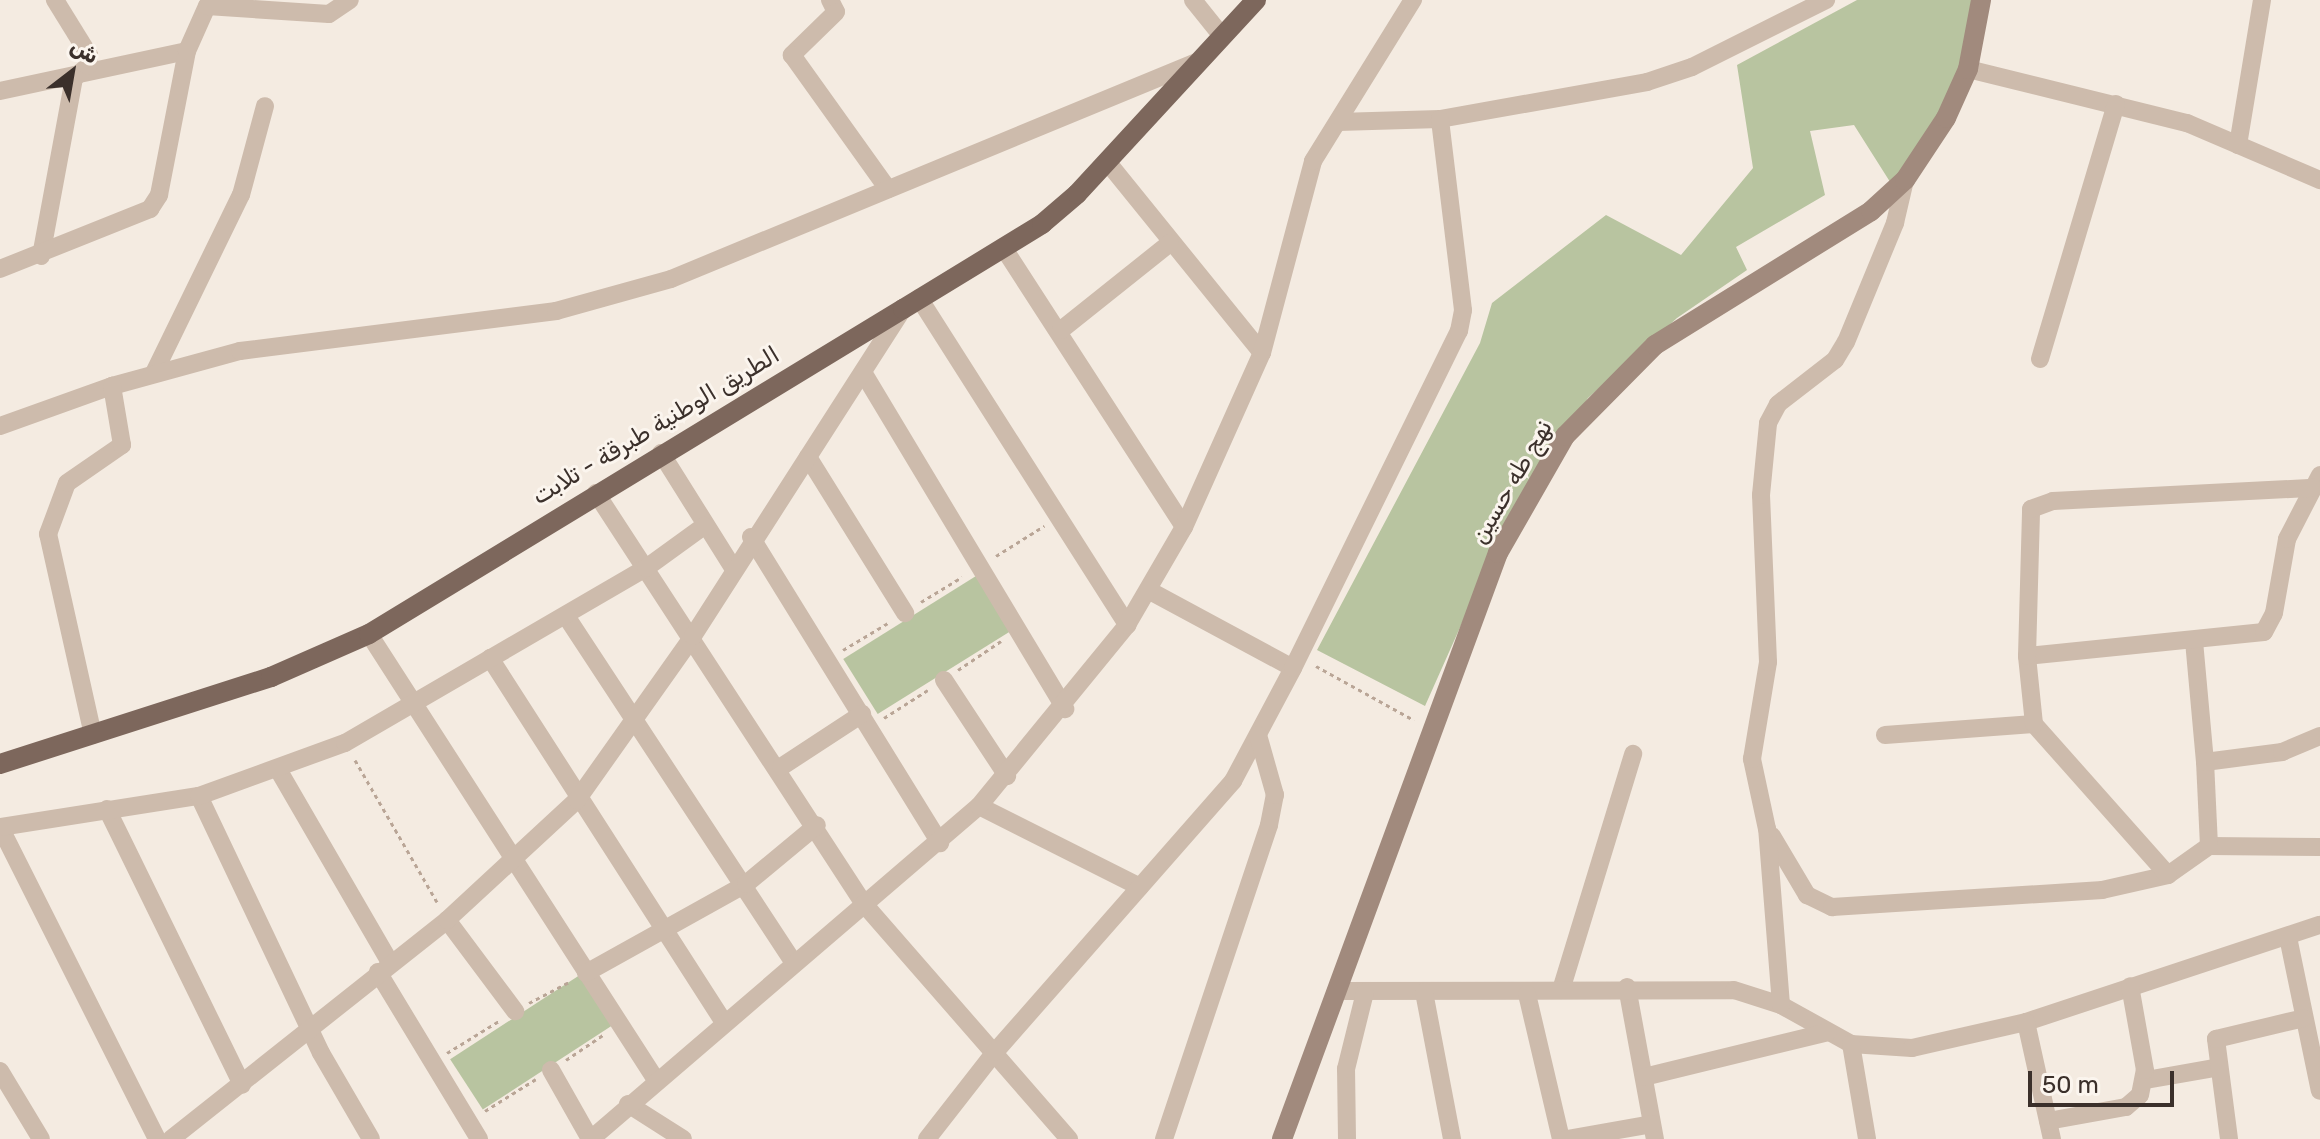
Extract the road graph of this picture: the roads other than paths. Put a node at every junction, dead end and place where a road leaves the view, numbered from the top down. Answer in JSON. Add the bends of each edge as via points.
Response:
{"nodes":[{"id":1,"x":55,"y":0,"type":"edge"},
{"id":2,"x":830,"y":0,"type":"edge"},
{"id":3,"x":1193,"y":0,"type":"edge"},
{"id":4,"x":1256,"y":0,"type":"edge"},
{"id":5,"x":1413,"y":0,"type":"edge"},
{"id":6,"x":1826,"y":0,"type":"edge"},
{"id":7,"x":1981,"y":0,"type":"edge"},
{"id":8,"x":2262,"y":0,"type":"edge"},
{"id":9,"x":218,"y":1,"type":"edge"},
{"id":10,"x":349,"y":1,"type":"edge"},
{"id":11,"x":1221,"y":35,"type":"junction"},
{"id":12,"x":187,"y":51,"type":"junction"},
{"id":13,"x":1200,"y":60,"type":"junction"},
{"id":14,"x":1968,"y":69,"type":"junction"},
{"id":15,"x":74,"y":78,"type":"junction"},
{"id":16,"x":0,"y":91,"type":"edge"},
{"id":17,"x":2116,"y":104,"type":"junction"},
{"id":18,"x":265,"y":106,"type":"dead end"},
{"id":19,"x":1440,"y":119,"type":"junction"},
{"id":20,"x":1338,"y":122,"type":"junction"},
{"id":21,"x":2238,"y":145,"type":"junction"},
{"id":22,"x":1109,"y":164,"type":"junction"},
{"id":23,"x":1905,"y":180,"type":"junction"},
{"id":24,"x":2320,"y":180,"type":"edge"},
{"id":25,"x":888,"y":189,"type":"junction"},
{"id":26,"x":1170,"y":243,"type":"junction"},
{"id":27,"x":1003,"y":247,"type":"junction"},
{"id":28,"x":41,"y":256,"type":"junction"},
{"id":29,"x":0,"y":269,"type":"edge"},
{"id":30,"x":911,"y":304,"type":"junction"},
{"id":31,"x":1061,"y":330,"type":"junction"},
{"id":32,"x":1262,"y":353,"type":"junction"},
{"id":33,"x":2040,"y":359,"type":"dead end"},
{"id":34,"x":154,"y":373,"type":"junction"},
{"id":35,"x":864,"y":374,"type":"junction"},
{"id":36,"x":112,"y":386,"type":"junction"},
{"id":37,"x":0,"y":426,"type":"edge"},
{"id":38,"x":661,"y":453,"type":"junction"},
{"id":39,"x":808,"y":457,"type":"junction"},
{"id":40,"x":2317,"y":482,"type":"edge"},
{"id":41,"x":596,"y":493,"type":"junction"},
{"id":42,"x":704,"y":526,"type":"junction"},
{"id":43,"x":1184,"y":527,"type":"junction"},
{"id":44,"x":751,"y":537,"type":"junction"},
{"id":45,"x":646,"y":568,"type":"junction"},
{"id":46,"x":733,"y":568,"type":"junction"},
{"id":47,"x":1150,"y":591,"type":"junction"},
{"id":48,"x":905,"y":613,"type":"road end"},
{"id":49,"x":566,"y":616,"type":"junction"},
{"id":50,"x":1127,"y":625,"type":"junction"},
{"id":51,"x":369,"y":634,"type":"junction"},
{"id":52,"x":693,"y":636,"type":"junction"},
{"id":53,"x":2194,"y":641,"type":"junction"},
{"id":54,"x":2027,"y":656,"type":"junction"},
{"id":55,"x":490,"y":658,"type":"junction"},
{"id":56,"x":1296,"y":662,"type":"junction"},
{"id":57,"x":944,"y":680,"type":"dead end"},
{"id":58,"x":409,"y":704,"type":"junction"},
{"id":59,"x":1065,"y":709,"type":"junction"},
{"id":60,"x":862,"y":714,"type":"junction"},
{"id":61,"x":636,"y":718,"type":"junction"},
{"id":62,"x":2034,"y":724,"type":"junction"},
{"id":63,"x":93,"y":735,"type":"junction"},
{"id":64,"x":1258,"y":735,"type":"junction"},
{"id":65,"x":1885,"y":735,"type":"dead end"},
{"id":66,"x":2320,"y":736,"type":"edge"},
{"id":67,"x":1633,"y":754,"type":"dead end"},
{"id":68,"x":2205,"y":762,"type":"junction"},
{"id":69,"x":0,"y":764,"type":"edge"},
{"id":70,"x":781,"y":767,"type":"junction"},
{"id":71,"x":279,"y":771,"type":"junction"},
{"id":72,"x":1007,"y":776,"type":"junction"},
{"id":73,"x":199,"y":796,"type":"junction"},
{"id":74,"x":577,"y":800,"type":"junction"},
{"id":75,"x":979,"y":806,"type":"junction"},
{"id":76,"x":107,"y":809,"type":"junction"},
{"id":77,"x":817,"y":825,"type":"junction"},
{"id":78,"x":1767,"y":829,"type":"junction"},
{"id":79,"x":940,"y":843,"type":"junction"},
{"id":80,"x":2209,"y":846,"type":"junction"},
{"id":81,"x":2320,"y":847,"type":"edge"},
{"id":82,"x":511,"y":862,"type":"junction"},
{"id":83,"x":2168,"y":875,"type":"junction"},
{"id":84,"x":746,"y":884,"type":"junction"},
{"id":85,"x":1140,"y":887,"type":"junction"},
{"id":86,"x":864,"y":904,"type":"junction"},
{"id":87,"x":447,"y":920,"type":"junction"},
{"id":88,"x":2320,"y":925,"type":"edge"},
{"id":89,"x":666,"y":930,"type":"junction"},
{"id":90,"x":2288,"y":937,"type":"junction"},
{"id":91,"x":794,"y":963,"type":"junction"},
{"id":92,"x":384,"y":967,"type":"junction"},
{"id":93,"x":586,"y":973,"type":"junction"},
{"id":94,"x":2130,"y":986,"type":"junction"},
{"id":95,"x":1627,"y":987,"type":"junction"},
{"id":96,"x":1561,"y":990,"type":"junction"},
{"id":97,"x":1336,"y":991,"type":"junction"},
{"id":98,"x":1365,"y":992,"type":"junction"},
{"id":99,"x":1424,"y":992,"type":"junction"},
{"id":100,"x":1527,"y":994,"type":"junction"},
{"id":101,"x":1781,"y":1005,"type":"junction"},
{"id":102,"x":515,"y":1011,"type":"dead end"},
{"id":103,"x":2304,"y":1018,"type":"junction"},
{"id":104,"x":723,"y":1021,"type":"junction"},
{"id":105,"x":2026,"y":1022,"type":"junction"},
{"id":106,"x":309,"y":1027,"type":"junction"},
{"id":107,"x":1828,"y":1032,"type":"junction"},
{"id":108,"x":1851,"y":1044,"type":"junction"},
{"id":109,"x":995,"y":1052,"type":"junction"},
{"id":110,"x":2215,"y":1068,"type":"junction"},
{"id":111,"x":551,"y":1070,"type":"dead end"},
{"id":112,"x":0,"y":1071,"type":"edge"},
{"id":113,"x":1644,"y":1077,"type":"junction"},
{"id":114,"x":656,"y":1080,"type":"junction"},
{"id":115,"x":2146,"y":1080,"type":"junction"},
{"id":116,"x":242,"y":1085,"type":"junction"},
{"id":117,"x":2320,"y":1091,"type":"edge"},
{"id":118,"x":628,"y":1104,"type":"junction"},
{"id":119,"x":2050,"y":1130,"type":"edge"},
{"id":120,"x":1653,"y":1131,"type":"edge"},
{"id":121,"x":1068,"y":1138,"type":"edge"},
{"id":122,"x":41,"y":1139,"type":"edge"},
{"id":123,"x":157,"y":1139,"type":"edge"},
{"id":124,"x":171,"y":1139,"type":"edge"},
{"id":125,"x":371,"y":1139,"type":"edge"},
{"id":126,"x":479,"y":1139,"type":"edge"},
{"id":127,"x":591,"y":1139,"type":"edge"},
{"id":128,"x":683,"y":1139,"type":"edge"},
{"id":129,"x":927,"y":1139,"type":"edge"},
{"id":130,"x":1164,"y":1139,"type":"edge"},
{"id":131,"x":1282,"y":1139,"type":"edge"},
{"id":132,"x":1347,"y":1139,"type":"edge"},
{"id":133,"x":1452,"y":1139,"type":"edge"},
{"id":134,"x":1564,"y":1139,"type":"edge"},
{"id":135,"x":1867,"y":1139,"type":"edge"},
{"id":136,"x":2229,"y":1139,"type":"edge"}],
"edges":[{"from":1,"to":15,"type":"street","via":[[89,55],[88,66]]},
{"from":2,"to":25,"type":"street","via":[[836,12],[792,55]]},
{"from":3,"to":11,"type":"street"},
{"from":4,"to":11,"type":"main road","name":"الطريق الوطنية طبرقة - تلابت"},
{"from":5,"to":20,"type":"street"},
{"from":6,"to":19,"type":"street","via":[[1692,67],[1647,82]]},
{"from":7,"to":14,"type":"main road","name":"نهج طه حسين"},
{"from":8,"to":21,"type":"street"},
{"from":9,"to":10,"type":"street","via":[[329,14]]},
{"from":9,"to":12,"type":"street","via":[[199,16]]},
{"from":11,"to":13,"type":"main road","name":"الطريق الوطنية طبرقة - تلابت"},
{"from":12,"to":15,"type":"street"},
{"from":12,"to":28,"type":"street","via":[[159,195],[150,209]]},
{"from":13,"to":22,"type":"main road","name":"الطريق الوطنية طبرقة - تلابت"},
{"from":13,"to":25,"type":"street"},
{"from":14,"to":17,"type":"street"},
{"from":14,"to":23,"type":"main road","name":"نهج طه حسين","via":[[1946,118]]},
{"from":15,"to":16,"type":"street"},
{"from":15,"to":28,"type":"street"},
{"from":17,"to":21,"type":"street"},
{"from":17,"to":33,"type":"street"},
{"from":18,"to":34,"type":"street","via":[[241,195]]},
{"from":19,"to":20,"type":"street"},
{"from":19,"to":56,"type":"street","via":[[1463,310],[1459,331]]},
{"from":20,"to":32,"type":"street","via":[[1301,195]]},
{"from":21,"to":24,"type":"street"},
{"from":22,"to":26,"type":"street"},
{"from":22,"to":27,"type":"main road","name":"الطريق الوطنية طبرقة - تلابت","via":[[1042,224]]},
{"from":23,"to":78,"type":"street","via":[[1895,223],[1846,342],[1835,360],[1778,404],[1768,423],[1761,495],[1768,662],[1752,759]]},
{"from":23,"to":97,"type":"main road","name":"نهج طه حسين","via":[[1802,256],[1713,304],[1598,396],[1565,436],[1498,553]]},
{"from":25,"to":34,"type":"street","via":[[671,279],[556,311],[347,334]]},
{"from":26,"to":31,"type":"street"},
{"from":26,"to":32,"type":"street"},
{"from":27,"to":30,"type":"main road","name":"الطريق الوطنية طبرقة - تلابت"},
{"from":27,"to":31,"type":"street"},
{"from":28,"to":29,"type":"street"},
{"from":30,"to":35,"type":"street"},
{"from":30,"to":38,"type":"main road","name":"الطريق الوطنية طبرقة - تلابت"},
{"from":30,"to":50,"type":"street"},
{"from":31,"to":43,"type":"street"},
{"from":32,"to":43,"type":"street"},
{"from":34,"to":36,"type":"street"},
{"from":35,"to":39,"type":"street"},
{"from":35,"to":59,"type":"street"},
{"from":36,"to":37,"type":"street"},
{"from":36,"to":63,"type":"street","via":[[122,445],[67,483],[48,534]]},
{"from":38,"to":41,"type":"main road","name":"الطريق الوطنية طبرقة - تلابت"},
{"from":38,"to":42,"type":"street"},
{"from":39,"to":44,"type":"street"},
{"from":39,"to":48,"type":"street"},
{"from":40,"to":53,"type":"street","via":[[2287,539],[2270,626],[2258,635]]},
{"from":40,"to":54,"type":"street","via":[[2039,503],[2026,523]]},
{"from":41,"to":45,"type":"street"},
{"from":41,"to":51,"type":"main road","name":"الطريق الوطنية طبرقة - تلابت"},
{"from":42,"to":45,"type":"street"},
{"from":42,"to":46,"type":"street"},
{"from":43,"to":47,"type":"street"},
{"from":44,"to":46,"type":"street"},
{"from":44,"to":60,"type":"street"},
{"from":45,"to":49,"type":"street"},
{"from":45,"to":52,"type":"street"},
{"from":46,"to":52,"type":"street"},
{"from":47,"to":50,"type":"street"},
{"from":47,"to":56,"type":"street"},
{"from":49,"to":55,"type":"street"},
{"from":49,"to":61,"type":"street"},
{"from":50,"to":59,"type":"street"},
{"from":51,"to":58,"type":"street"},
{"from":51,"to":63,"type":"main road","name":"الطريق الوطنية طبرقة - تلابت","via":[[271,677]]},
{"from":52,"to":61,"type":"street"},
{"from":52,"to":70,"type":"street"},
{"from":53,"to":54,"type":"street"},
{"from":53,"to":68,"type":"street"},
{"from":54,"to":62,"type":"street"},
{"from":55,"to":58,"type":"street"},
{"from":55,"to":74,"type":"street"},
{"from":56,"to":64,"type":"street"},
{"from":57,"to":72,"type":"street"},
{"from":58,"to":71,"type":"street","via":[[345,743]]},
{"from":58,"to":82,"type":"street"},
{"from":59,"to":72,"type":"street"},
{"from":60,"to":70,"type":"street"},
{"from":60,"to":79,"type":"street"},
{"from":61,"to":74,"type":"street"},
{"from":61,"to":84,"type":"street"},
{"from":62,"to":65,"type":"street"},
{"from":62,"to":83,"type":"street"},
{"from":63,"to":69,"type":"main road","name":"الطريق الوطنية طبرقة - تلابت"},
{"from":64,"to":85,"type":"street","via":[[1233,781]]},
{"from":64,"to":130,"type":"street","via":[[1275,795],[1269,825]]},
{"from":66,"to":68,"type":"street","via":[[2282,752]]},
{"from":67,"to":96,"type":"street"},
{"from":68,"to":80,"type":"street"},
{"from":70,"to":77,"type":"street"},
{"from":71,"to":73,"type":"street"},
{"from":71,"to":92,"type":"street"},
{"from":72,"to":75,"type":"street"},
{"from":73,"to":76,"type":"street"},
{"from":73,"to":106,"type":"street"},
{"from":74,"to":82,"type":"street"},
{"from":74,"to":89,"type":"street"},
{"from":75,"to":79,"type":"street"},
{"from":75,"to":85,"type":"street"},
{"from":76,"to":116,"type":"street"},
{"from":76,"to":123,"type":"street","via":[[0,827]]},
{"from":77,"to":84,"type":"street"},
{"from":77,"to":86,"type":"street"},
{"from":78,"to":83,"type":"street","via":[[1807,895],[1832,907],[2102,890]]},
{"from":78,"to":101,"type":"street"},
{"from":79,"to":86,"type":"street"},
{"from":80,"to":81,"type":"street"},
{"from":80,"to":83,"type":"street"},
{"from":82,"to":87,"type":"street"},
{"from":82,"to":93,"type":"street"},
{"from":84,"to":89,"type":"street"},
{"from":84,"to":91,"type":"street"},
{"from":85,"to":109,"type":"street"},
{"from":86,"to":91,"type":"street"},
{"from":86,"to":109,"type":"street"},
{"from":87,"to":92,"type":"street"},
{"from":87,"to":102,"type":"street"},
{"from":88,"to":90,"type":"street"},
{"from":89,"to":93,"type":"street"},
{"from":89,"to":104,"type":"street"},
{"from":90,"to":94,"type":"street"},
{"from":90,"to":103,"type":"street"},
{"from":91,"to":104,"type":"street"},
{"from":92,"to":106,"type":"street"},
{"from":92,"to":126,"type":"street"},
{"from":93,"to":114,"type":"street"},
{"from":94,"to":105,"type":"street"},
{"from":94,"to":115,"type":"street"},
{"from":95,"to":96,"type":"street"},
{"from":95,"to":101,"type":"street","via":[[1734,990]]},
{"from":95,"to":113,"type":"street"},
{"from":96,"to":100,"type":"street"},
{"from":97,"to":98,"type":"street"},
{"from":97,"to":131,"type":"main road","name":"نهج طه حسين"},
{"from":98,"to":99,"type":"street"},
{"from":98,"to":132,"type":"street","via":[[1346,1069]]},
{"from":99,"to":100,"type":"street"},
{"from":99,"to":133,"type":"street"},
{"from":100,"to":134,"type":"street"},
{"from":101,"to":107,"type":"street"},
{"from":103,"to":110,"type":"street","via":[[2219,1037]]},
{"from":103,"to":117,"type":"street"},
{"from":104,"to":114,"type":"street"},
{"from":105,"to":108,"type":"street","via":[[1912,1048]]},
{"from":105,"to":119,"type":"street"},
{"from":106,"to":116,"type":"street"},
{"from":106,"to":125,"type":"street"},
{"from":107,"to":108,"type":"street"},
{"from":107,"to":113,"type":"street"},
{"from":108,"to":135,"type":"street"},
{"from":109,"to":121,"type":"street"},
{"from":109,"to":129,"type":"street"},
{"from":110,"to":115,"type":"street"},
{"from":110,"to":136,"type":"street"},
{"from":111,"to":127,"type":"street"},
{"from":112,"to":122,"type":"street"},
{"from":113,"to":120,"type":"street"},
{"from":114,"to":118,"type":"street"},
{"from":115,"to":119,"type":"street","via":[[2126,1107]]},
{"from":116,"to":124,"type":"street"},
{"from":118,"to":127,"type":"street"},
{"from":118,"to":128,"type":"street"},
{"from":120,"to":134,"type":"street"}]}
